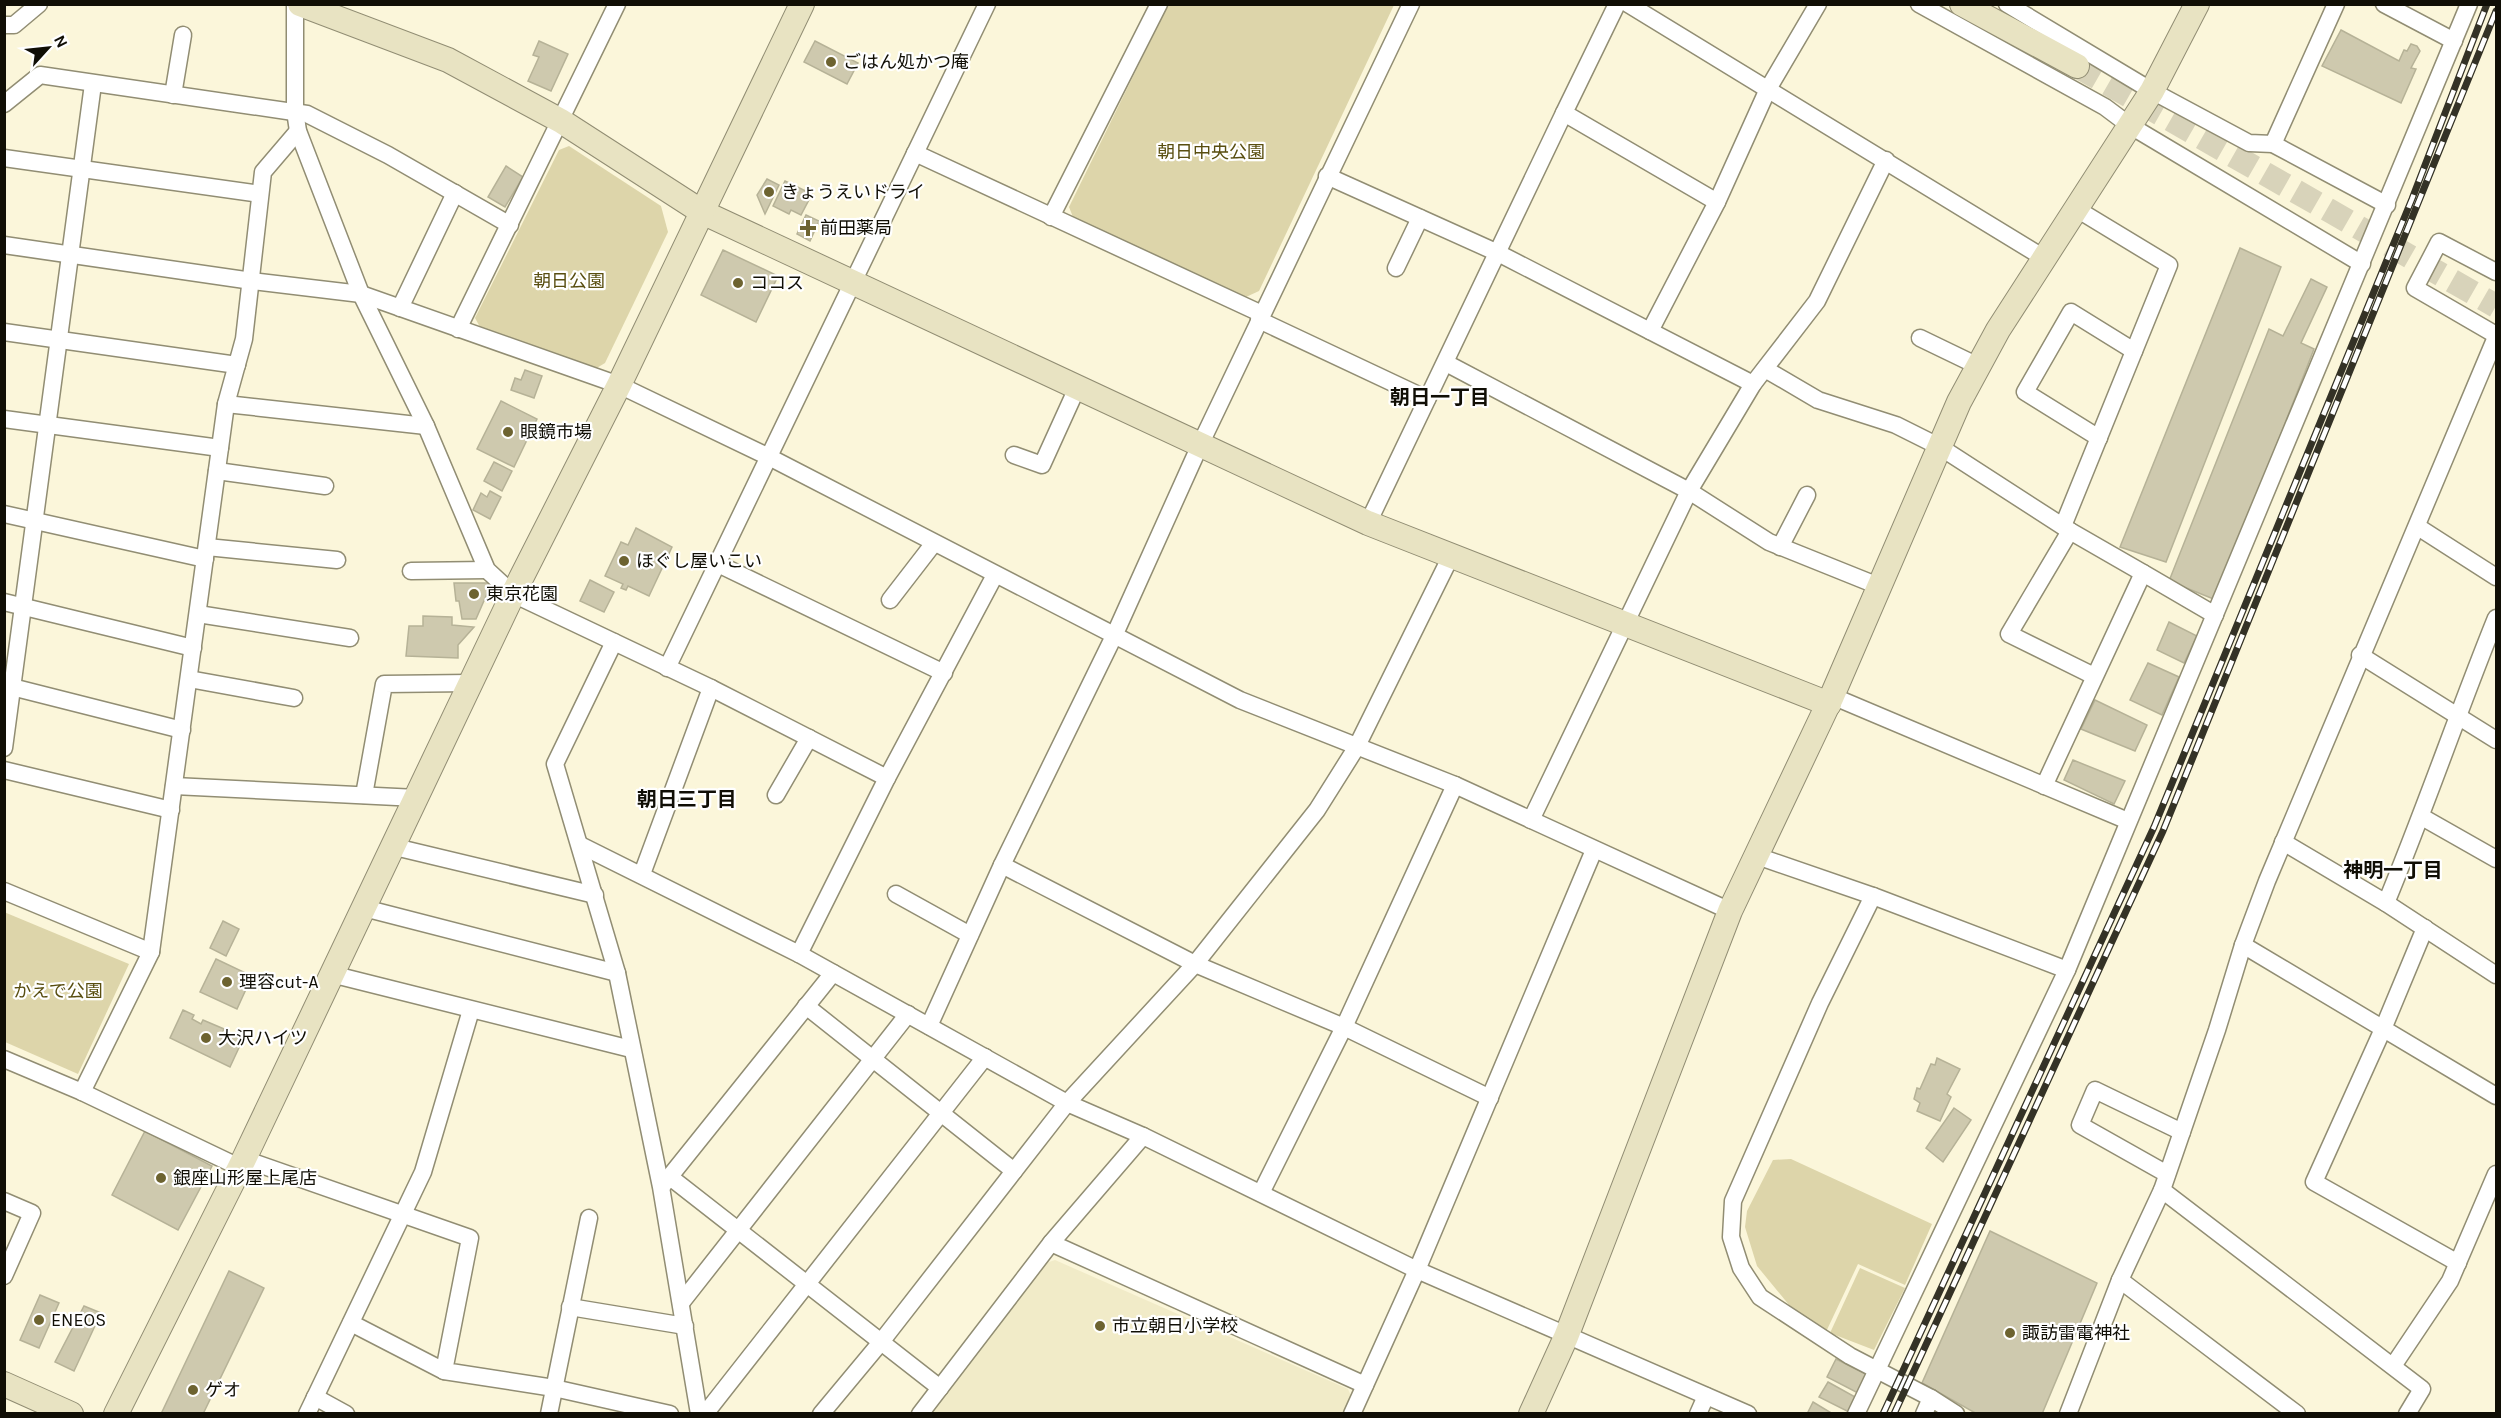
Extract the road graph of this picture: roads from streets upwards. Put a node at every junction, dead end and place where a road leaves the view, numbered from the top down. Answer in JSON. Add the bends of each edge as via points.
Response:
{"nodes":[{"id":1,"x":39,"y":4,"type":"edge"},
{"id":2,"x":617,"y":4,"type":"edge"},
{"id":3,"x":802,"y":4,"type":"edge"},
{"id":4,"x":987,"y":4,"type":"edge"},
{"id":5,"x":1159,"y":4,"type":"edge"},
{"id":6,"x":1411,"y":4,"type":"edge"},
{"id":7,"x":1617,"y":4,"type":"edge"},
{"id":8,"x":1628,"y":4,"type":"edge"},
{"id":9,"x":1818,"y":4,"type":"edge"},
{"id":10,"x":1919,"y":4,"type":"edge"},
{"id":11,"x":1962,"y":4,"type":"edge"},
{"id":12,"x":2007,"y":4,"type":"edge"},
{"id":13,"x":2197,"y":4,"type":"edge"},
{"id":14,"x":2336,"y":4,"type":"edge"},
{"id":15,"x":2384,"y":4,"type":"edge"},
{"id":16,"x":2469,"y":4,"type":"edge"},
{"id":17,"x":307,"y":6,"type":"edge"},
{"id":18,"x":4,"y":25,"type":"edge"},
{"id":19,"x":183,"y":34,"type":"dead end"},
{"id":20,"x":2454,"y":42,"type":"junction"},
{"id":21,"x":2077,"y":66,"type":"tunnel mouth"},
{"id":22,"x":93,"y":84,"type":"junction"},
{"id":23,"x":1768,"y":89,"type":"junction"},
{"id":24,"x":2152,"y":91,"type":"junction"},
{"id":25,"x":173,"y":95,"type":"junction"},
{"id":26,"x":4,"y":104,"type":"edge"},
{"id":27,"x":295,"y":111,"type":"junction"},
{"id":28,"x":1564,"y":113,"type":"junction"},
{"id":29,"x":561,"y":121,"type":"junction"},
{"id":30,"x":2129,"y":125,"type":"junction"},
{"id":31,"x":298,"y":130,"type":"junction"},
{"id":32,"x":2273,"y":144,"type":"junction"},
{"id":33,"x":915,"y":153,"type":"junction"},
{"id":34,"x":4,"y":158,"type":"edge"},
{"id":35,"x":1886,"y":160,"type":"junction"},
{"id":36,"x":82,"y":169,"type":"junction"},
{"id":37,"x":1327,"y":176,"type":"junction"},
{"id":38,"x":455,"y":193,"type":"junction"},
{"id":39,"x":260,"y":194,"type":"junction"},
{"id":40,"x":1717,"y":202,"type":"junction"},
{"id":41,"x":2387,"y":205,"type":"junction"},
{"id":42,"x":2075,"y":208,"type":"junction"},
{"id":43,"x":702,"y":212,"type":"junction"},
{"id":44,"x":1051,"y":217,"type":"junction"},
{"id":45,"x":1420,"y":218,"type":"junction"},
{"id":46,"x":510,"y":225,"type":"junction"},
{"id":47,"x":4,"y":245,"type":"edge"},
{"id":48,"x":1498,"y":254,"type":"junction"},
{"id":49,"x":69,"y":255,"type":"junction"},
{"id":50,"x":2044,"y":258,"type":"junction"},
{"id":51,"x":2362,"y":264,"type":"junction"},
{"id":52,"x":1396,"y":268,"type":"dead end"},
{"id":53,"x":2496,"y":272,"type":"edge"},
{"id":54,"x":252,"y":281,"type":"junction"},
{"id":55,"x":851,"y":283,"type":"junction"},
{"id":56,"x":361,"y":294,"type":"junction"},
{"id":57,"x":400,"y":308,"type":"junction"},
{"id":58,"x":1261,"y":317,"type":"junction"},
{"id":59,"x":458,"y":329,"type":"junction"},
{"id":60,"x":1650,"y":331,"type":"junction"},
{"id":61,"x":4,"y":333,"type":"edge"},
{"id":62,"x":2496,"y":336,"type":"edge"},
{"id":63,"x":1920,"y":338,"type":"dead end"},
{"id":64,"x":58,"y":339,"type":"junction"},
{"id":65,"x":2134,"y":351,"type":"junction"},
{"id":66,"x":1446,"y":363,"type":"junction"},
{"id":67,"x":237,"y":365,"type":"junction"},
{"id":68,"x":1978,"y":366,"type":"junction"},
{"id":69,"x":1765,"y":369,"type":"junction"},
{"id":70,"x":1754,"y":384,"type":"junction"},
{"id":71,"x":619,"y":385,"type":"junction"},
{"id":72,"x":1077,"y":388,"type":"junction"},
{"id":73,"x":1427,"y":399,"type":"junction"},
{"id":74,"x":226,"y":404,"type":"junction"},
{"id":75,"x":4,"y":419,"type":"edge"},
{"id":76,"x":46,"y":425,"type":"junction"},
{"id":77,"x":426,"y":426,"type":"junction"},
{"id":78,"x":2099,"y":438,"type":"junction"},
{"id":79,"x":1200,"y":445,"type":"junction"},
{"id":80,"x":1940,"y":447,"type":"junction"},
{"id":81,"x":220,"y":448,"type":"junction"},
{"id":82,"x":1014,"y":454,"type":"dead end"},
{"id":83,"x":769,"y":458,"type":"junction"},
{"id":84,"x":217,"y":471,"type":"junction"},
{"id":85,"x":325,"y":486,"type":"dead end"},
{"id":86,"x":1689,"y":491,"type":"junction"},
{"id":87,"x":1807,"y":495,"type":"dead end"},
{"id":88,"x":4,"y":514,"type":"edge"},
{"id":89,"x":34,"y":521,"type":"junction"},
{"id":90,"x":1368,"y":523,"type":"junction"},
{"id":91,"x":2418,"y":526,"type":"junction"},
{"id":92,"x":2066,"y":529,"type":"junction"},
{"id":93,"x":934,"y":543,"type":"junction"},
{"id":94,"x":1780,"y":547,"type":"junction"},
{"id":95,"x":206,"y":553,"type":"junction"},
{"id":96,"x":1451,"y":556,"type":"junction"},
{"id":97,"x":337,"y":560,"type":"dead end"},
{"id":98,"x":716,"y":563,"type":"junction"},
{"id":99,"x":488,"y":570,"type":"junction"},
{"id":100,"x":411,"y":571,"type":"dead end"},
{"id":101,"x":2143,"y":573,"type":"junction"},
{"id":102,"x":995,"y":575,"type":"junction"},
{"id":103,"x":2496,"y":577,"type":"edge"},
{"id":104,"x":1881,"y":587,"type":"junction"},
{"id":105,"x":513,"y":594,"type":"junction"},
{"id":106,"x":890,"y":600,"type":"dead end"},
{"id":107,"x":4,"y":602,"type":"edge"},
{"id":108,"x":23,"y":607,"type":"junction"},
{"id":109,"x":198,"y":614,"type":"junction"},
{"id":110,"x":2215,"y":615,"type":"junction"},
{"id":111,"x":2496,"y":618,"type":"edge"},
{"id":112,"x":1625,"y":624,"type":"junction"},
{"id":113,"x":1114,"y":636,"type":"junction"},
{"id":114,"x":350,"y":638,"type":"dead end"},
{"id":115,"x":614,"y":642,"type":"junction"},
{"id":116,"x":193,"y":648,"type":"junction"},
{"id":117,"x":2360,"y":655,"type":"junction"},
{"id":118,"x":667,"y":668,"type":"junction"},
{"id":119,"x":944,"y":673,"type":"junction"},
{"id":120,"x":2094,"y":676,"type":"junction"},
{"id":121,"x":189,"y":679,"type":"junction"},
{"id":122,"x":471,"y":683,"type":"junction"},
{"id":123,"x":8,"y":686,"type":"edge"},
{"id":124,"x":711,"y":688,"type":"junction"},
{"id":125,"x":294,"y":698,"type":"dead end"},
{"id":126,"x":1830,"y":700,"type":"junction"},
{"id":127,"x":2457,"y":716,"type":"junction"},
{"id":128,"x":182,"y":730,"type":"junction"},
{"id":129,"x":809,"y":738,"type":"junction"},
{"id":130,"x":2496,"y":740,"type":"edge"},
{"id":131,"x":4,"y":748,"type":"edge"},
{"id":132,"x":1356,"y":748,"type":"junction"},
{"id":133,"x":4,"y":770,"type":"edge"},
{"id":134,"x":887,"y":778,"type":"junction"},
{"id":135,"x":1455,"y":785,"type":"junction"},
{"id":136,"x":174,"y":786,"type":"junction"},
{"id":137,"x":2044,"y":786,"type":"junction"},
{"id":138,"x":364,"y":795,"type":"junction"},
{"id":139,"x":776,"y":795,"type":"dead end"},
{"id":140,"x":417,"y":798,"type":"junction"},
{"id":141,"x":171,"y":810,"type":"junction"},
{"id":142,"x":2422,"y":817,"type":"junction"},
{"id":143,"x":1531,"y":820,"type":"junction"},
{"id":144,"x":2128,"y":821,"type":"junction"},
{"id":145,"x":2283,"y":842,"type":"junction"},
{"id":146,"x":580,"y":845,"type":"junction"},
{"id":147,"x":395,"y":847,"type":"junction"},
{"id":148,"x":1594,"y":850,"type":"junction"},
{"id":149,"x":1757,"y":856,"type":"junction"},
{"id":150,"x":2496,"y":859,"type":"edge"},
{"id":151,"x":1002,"y":865,"type":"junction"},
{"id":152,"x":642,"y":874,"type":"junction"},
{"id":153,"x":4,"y":891,"type":"edge"},
{"id":154,"x":896,"y":894,"type":"dead end"},
{"id":155,"x":595,"y":895,"type":"junction"},
{"id":156,"x":1873,"y":896,"type":"junction"},
{"id":157,"x":2386,"y":903,"type":"junction"},
{"id":158,"x":364,"y":908,"type":"junction"},
{"id":159,"x":1730,"y":911,"type":"junction"},
{"id":160,"x":2425,"y":928,"type":"junction"},
{"id":161,"x":970,"y":935,"type":"junction"},
{"id":162,"x":2243,"y":945,"type":"junction"},
{"id":163,"x":151,"y":952,"type":"junction"},
{"id":164,"x":799,"y":954,"type":"junction"},
{"id":165,"x":1195,"y":964,"type":"junction"},
{"id":166,"x":2067,"y":970,"type":"junction"},
{"id":167,"x":617,"y":973,"type":"junction"},
{"id":168,"x":833,"y":973,"type":"junction"},
{"id":169,"x":331,"y":974,"type":"junction"},
{"id":170,"x":2496,"y":975,"type":"edge"},
{"id":171,"x":806,"y":1006,"type":"junction"},
{"id":172,"x":471,"y":1010,"type":"junction"},
{"id":173,"x":908,"y":1014,"type":"junction"},
{"id":174,"x":929,"y":1026,"type":"junction"},
{"id":175,"x":1344,"y":1027,"type":"junction"},
{"id":176,"x":2383,"y":1029,"type":"junction"},
{"id":177,"x":631,"y":1049,"type":"junction"},
{"id":178,"x":985,"y":1057,"type":"junction"},
{"id":179,"x":4,"y":1059,"type":"edge"},
{"id":180,"x":872,"y":1059,"type":"junction"},
{"id":181,"x":82,"y":1092,"type":"junction"},
{"id":182,"x":2496,"y":1096,"type":"edge"},
{"id":183,"x":1490,"y":1098,"type":"junction"},
{"id":184,"x":1067,"y":1103,"type":"junction"},
{"id":185,"x":941,"y":1113,"type":"junction"},
{"id":186,"x":2182,"y":1132,"type":"junction"},
{"id":187,"x":1143,"y":1136,"type":"junction"},
{"id":188,"x":242,"y":1163,"type":"junction"},
{"id":189,"x":1014,"y":1171,"type":"junction"},
{"id":190,"x":2496,"y":1174,"type":"edge"},
{"id":191,"x":2165,"y":1181,"type":"junction"},
{"id":192,"x":666,"y":1182,"type":"junction"},
{"id":193,"x":1261,"y":1193,"type":"junction"},
{"id":194,"x":4,"y":1201,"type":"edge"},
{"id":195,"x":402,"y":1216,"type":"junction"},
{"id":196,"x":589,"y":1218,"type":"dead end"},
{"id":197,"x":738,"y":1230,"type":"junction"},
{"id":198,"x":1051,"y":1243,"type":"junction"},
{"id":199,"x":2458,"y":1263,"type":"junction"},
{"id":200,"x":1417,"y":1270,"type":"junction"},
{"id":201,"x":4,"y":1276,"type":"edge"},
{"id":202,"x":2120,"y":1280,"type":"junction"},
{"id":203,"x":807,"y":1284,"type":"junction"},
{"id":204,"x":681,"y":1303,"type":"junction"},
{"id":205,"x":570,"y":1307,"type":"junction"},
{"id":206,"x":351,"y":1323,"type":"junction"},
{"id":207,"x":685,"y":1326,"type":"junction"},
{"id":208,"x":1566,"y":1337,"type":"junction"},
{"id":209,"x":881,"y":1342,"type":"junction"},
{"id":210,"x":2393,"y":1366,"type":"junction"},
{"id":211,"x":1876,"y":1369,"type":"junction"},
{"id":212,"x":444,"y":1371,"type":"junction"},
{"id":213,"x":4,"y":1384,"type":"edge"},
{"id":214,"x":1365,"y":1385,"type":"junction"},
{"id":215,"x":554,"y":1388,"type":"junction"},
{"id":216,"x":940,"y":1388,"type":"junction"},
{"id":217,"x":1706,"y":1396,"type":"junction"},
{"id":218,"x":315,"y":1397,"type":"junction"},
{"id":219,"x":1928,"y":1406,"type":"edge"},
{"id":220,"x":2410,"y":1412,"type":"edge"},
{"id":221,"x":71,"y":1413,"type":"edge"},
{"id":222,"x":116,"y":1413,"type":"edge"},
{"id":223,"x":307,"y":1413,"type":"edge"},
{"id":224,"x":346,"y":1413,"type":"edge"},
{"id":225,"x":549,"y":1413,"type":"edge"},
{"id":226,"x":670,"y":1413,"type":"edge"},
{"id":227,"x":699,"y":1413,"type":"edge"},
{"id":228,"x":705,"y":1413,"type":"edge"},
{"id":229,"x":822,"y":1413,"type":"edge"},
{"id":230,"x":920,"y":1413,"type":"edge"},
{"id":231,"x":1352,"y":1413,"type":"edge"},
{"id":232,"x":1531,"y":1413,"type":"edge"},
{"id":233,"x":1698,"y":1413,"type":"edge"},
{"id":234,"x":1748,"y":1413,"type":"edge"},
{"id":235,"x":1856,"y":1413,"type":"edge"},
{"id":236,"x":1956,"y":1413,"type":"edge"},
{"id":237,"x":2068,"y":1413,"type":"edge"},
{"id":238,"x":2297,"y":1413,"type":"edge"}],
"edges":[{"from":1,"to":18,"type":"street","via":[[14,25]]},
{"from":2,"to":29,"type":"street"},
{"from":3,"to":43,"type":"street"},
{"from":4,"to":33,"type":"street"},
{"from":5,"to":44,"type":"street"},
{"from":6,"to":37,"type":"street"},
{"from":7,"to":28,"type":"street"},
{"from":8,"to":23,"type":"street"},
{"from":9,"to":23,"type":"street"},
{"from":10,"to":30,"type":"street","via":[[2105,107]]},
{"from":11,"to":21,"type":"street"},
{"from":12,"to":24,"type":"street"},
{"from":13,"to":24,"type":"street"},
{"from":14,"to":32,"type":"street"},
{"from":15,"to":20,"type":"street"},
{"from":16,"to":20,"type":"street"},
{"from":17,"to":27,"type":"street"},
{"from":17,"to":29,"type":"street","via":[[448,60]]},
{"from":19,"to":25,"type":"street"},
{"from":20,"to":41,"type":"street"},
{"from":22,"to":25,"type":"street"},
{"from":22,"to":26,"type":"street","via":[[40,75]]},
{"from":22,"to":36,"type":"street"},
{"from":23,"to":35,"type":"street"},
{"from":23,"to":40,"type":"street"},
{"from":24,"to":30,"type":"street"},
{"from":24,"to":32,"type":"street","via":[[2249,143]]},
{"from":25,"to":27,"type":"street"},
{"from":27,"to":31,"type":"street"},
{"from":27,"to":38,"type":"street","via":[[388,155]]},
{"from":28,"to":40,"type":"street"},
{"from":28,"to":48,"type":"street"},
{"from":29,"to":43,"type":"street"},
{"from":29,"to":46,"type":"street"},
{"from":30,"to":42,"type":"street"},
{"from":30,"to":51,"type":"street"},
{"from":31,"to":39,"type":"street","via":[[263,172]]},
{"from":31,"to":56,"type":"street"},
{"from":32,"to":41,"type":"street"},
{"from":33,"to":44,"type":"street"},
{"from":33,"to":55,"type":"street"},
{"from":34,"to":36,"type":"street"},
{"from":35,"to":50,"type":"street"},
{"from":35,"to":69,"type":"street","via":[[1817,301]]},
{"from":36,"to":39,"type":"street"},
{"from":36,"to":49,"type":"street"},
{"from":37,"to":45,"type":"street"},
{"from":37,"to":58,"type":"street"},
{"from":38,"to":46,"type":"street"},
{"from":38,"to":57,"type":"street"},
{"from":39,"to":54,"type":"street"},
{"from":40,"to":60,"type":"street"},
{"from":41,"to":51,"type":"street"},
{"from":42,"to":50,"type":"street"},
{"from":42,"to":65,"type":"street","via":[[2169,265]]},
{"from":43,"to":55,"type":"street"},
{"from":43,"to":71,"type":"street"},
{"from":44,"to":58,"type":"street"},
{"from":45,"to":48,"type":"street"},
{"from":45,"to":52,"type":"street"},
{"from":46,"to":59,"type":"street"},
{"from":47,"to":49,"type":"street"},
{"from":48,"to":60,"type":"street"},
{"from":48,"to":66,"type":"street"},
{"from":49,"to":54,"type":"street"},
{"from":49,"to":64,"type":"street"},
{"from":50,"to":68,"type":"street"},
{"from":51,"to":110,"type":"street"},
{"from":53,"to":62,"type":"street","via":[[2439,242],[2415,288]]},
{"from":54,"to":56,"type":"street"},
{"from":54,"to":67,"type":"street"},
{"from":55,"to":72,"type":"street"},
{"from":55,"to":83,"type":"street"},
{"from":56,"to":57,"type":"street"},
{"from":56,"to":77,"type":"street"},
{"from":57,"to":59,"type":"street"},
{"from":58,"to":73,"type":"street"},
{"from":58,"to":79,"type":"street"},
{"from":59,"to":71,"type":"street"},
{"from":60,"to":70,"type":"street"},
{"from":61,"to":64,"type":"street"},
{"from":62,"to":91,"type":"street"},
{"from":63,"to":68,"type":"street"},
{"from":64,"to":67,"type":"street"},
{"from":64,"to":76,"type":"street"},
{"from":65,"to":78,"type":"street"},
{"from":65,"to":78,"type":"street","via":[[2071,312],[2025,392]]},
{"from":66,"to":73,"type":"street"},
{"from":66,"to":86,"type":"street"},
{"from":67,"to":74,"type":"street"},
{"from":68,"to":80,"type":"street"},
{"from":69,"to":70,"type":"street"},
{"from":69,"to":80,"type":"street","via":[[1818,400],[1896,425]]},
{"from":70,"to":86,"type":"street"},
{"from":71,"to":83,"type":"street"},
{"from":71,"to":105,"type":"street"},
{"from":72,"to":79,"type":"street"},
{"from":72,"to":82,"type":"street","via":[[1042,465]]},
{"from":73,"to":90,"type":"street"},
{"from":74,"to":77,"type":"street"},
{"from":74,"to":81,"type":"street"},
{"from":75,"to":76,"type":"street"},
{"from":76,"to":81,"type":"street"},
{"from":76,"to":89,"type":"street"},
{"from":77,"to":99,"type":"street"},
{"from":78,"to":92,"type":"street"},
{"from":79,"to":90,"type":"street"},
{"from":79,"to":113,"type":"street"},
{"from":80,"to":92,"type":"street"},
{"from":80,"to":104,"type":"street"},
{"from":81,"to":84,"type":"street"},
{"from":83,"to":93,"type":"street"},
{"from":83,"to":98,"type":"street"},
{"from":84,"to":85,"type":"street"},
{"from":84,"to":95,"type":"street"},
{"from":86,"to":94,"type":"street"},
{"from":86,"to":112,"type":"street"},
{"from":87,"to":94,"type":"street"},
{"from":88,"to":89,"type":"street"},
{"from":89,"to":95,"type":"street"},
{"from":89,"to":108,"type":"street"},
{"from":90,"to":96,"type":"street"},
{"from":91,"to":103,"type":"street"},
{"from":91,"to":117,"type":"street"},
{"from":92,"to":101,"type":"street"},
{"from":92,"to":120,"type":"street","via":[[2009,634]]},
{"from":93,"to":102,"type":"street"},
{"from":93,"to":106,"type":"street"},
{"from":94,"to":104,"type":"street"},
{"from":95,"to":97,"type":"street"},
{"from":95,"to":109,"type":"street"},
{"from":96,"to":112,"type":"street"},
{"from":96,"to":132,"type":"street"},
{"from":98,"to":118,"type":"street"},
{"from":98,"to":119,"type":"street"},
{"from":99,"to":100,"type":"street"},
{"from":99,"to":105,"type":"street"},
{"from":101,"to":110,"type":"street"},
{"from":101,"to":120,"type":"street"},
{"from":102,"to":113,"type":"street"},
{"from":102,"to":119,"type":"street"},
{"from":104,"to":126,"type":"street"},
{"from":105,"to":115,"type":"street"},
{"from":105,"to":122,"type":"street"},
{"from":107,"to":108,"type":"street"},
{"from":108,"to":116,"type":"street"},
{"from":108,"to":123,"type":"street"},
{"from":109,"to":114,"type":"street"},
{"from":109,"to":116,"type":"street"},
{"from":110,"to":144,"type":"street"},
{"from":111,"to":127,"type":"street"},
{"from":112,"to":126,"type":"street"},
{"from":112,"to":143,"type":"street"},
{"from":113,"to":132,"type":"street","via":[[1240,700]]},
{"from":113,"to":151,"type":"street"},
{"from":115,"to":118,"type":"street"},
{"from":115,"to":146,"type":"street","via":[[555,764]]},
{"from":116,"to":121,"type":"street"},
{"from":117,"to":127,"type":"street"},
{"from":117,"to":145,"type":"street"},
{"from":118,"to":124,"type":"street"},
{"from":119,"to":134,"type":"street"},
{"from":120,"to":137,"type":"street"},
{"from":121,"to":125,"type":"street"},
{"from":121,"to":128,"type":"street"},
{"from":122,"to":138,"type":"street","via":[[384,684]]},
{"from":122,"to":140,"type":"street"},
{"from":123,"to":128,"type":"street"},
{"from":123,"to":131,"type":"street"},
{"from":124,"to":129,"type":"street"},
{"from":124,"to":152,"type":"street"},
{"from":126,"to":137,"type":"street"},
{"from":126,"to":149,"type":"street"},
{"from":127,"to":130,"type":"street"},
{"from":127,"to":142,"type":"street"},
{"from":128,"to":136,"type":"street"},
{"from":129,"to":134,"type":"street"},
{"from":129,"to":139,"type":"street"},
{"from":132,"to":135,"type":"street"},
{"from":132,"to":165,"type":"street","via":[[1317,810]]},
{"from":133,"to":141,"type":"street"},
{"from":134,"to":164,"type":"street"},
{"from":135,"to":143,"type":"street"},
{"from":135,"to":175,"type":"street"},
{"from":136,"to":138,"type":"street"},
{"from":136,"to":141,"type":"street"},
{"from":137,"to":144,"type":"street"},
{"from":138,"to":140,"type":"street"},
{"from":140,"to":147,"type":"street"},
{"from":141,"to":163,"type":"street"},
{"from":142,"to":150,"type":"street"},
{"from":142,"to":157,"type":"street"},
{"from":143,"to":148,"type":"street"},
{"from":144,"to":166,"type":"street"},
{"from":145,"to":157,"type":"street"},
{"from":145,"to":162,"type":"street"},
{"from":146,"to":152,"type":"street"},
{"from":146,"to":155,"type":"street"},
{"from":147,"to":155,"type":"street"},
{"from":147,"to":158,"type":"street"},
{"from":148,"to":159,"type":"street"},
{"from":148,"to":183,"type":"street"},
{"from":149,"to":156,"type":"street"},
{"from":149,"to":159,"type":"street"},
{"from":151,"to":161,"type":"street"},
{"from":151,"to":165,"type":"street"},
{"from":152,"to":164,"type":"street"},
{"from":153,"to":163,"type":"street"},
{"from":154,"to":161,"type":"street"},
{"from":155,"to":167,"type":"street"},
{"from":156,"to":166,"type":"street"},
{"from":156,"to":211,"type":"street","via":[[1820,1003],[1733,1201],[1731,1237],[1741,1268],[1760,1298]]},
{"from":157,"to":160,"type":"street"},
{"from":158,"to":167,"type":"street"},
{"from":158,"to":169,"type":"street"},
{"from":159,"to":208,"type":"street"},
{"from":160,"to":170,"type":"street"},
{"from":160,"to":176,"type":"street"},
{"from":161,"to":174,"type":"street"},
{"from":162,"to":176,"type":"street"},
{"from":162,"to":186,"type":"street"},
{"from":163,"to":181,"type":"street"},
{"from":164,"to":168,"type":"street"},
{"from":165,"to":175,"type":"street"},
{"from":165,"to":184,"type":"street"},
{"from":166,"to":211,"type":"street"},
{"from":167,"to":177,"type":"street"},
{"from":168,"to":171,"type":"street"},
{"from":168,"to":173,"type":"street"},
{"from":169,"to":172,"type":"street"},
{"from":169,"to":188,"type":"street"},
{"from":171,"to":180,"type":"street"},
{"from":171,"to":192,"type":"street"},
{"from":172,"to":177,"type":"street"},
{"from":172,"to":195,"type":"street","via":[[423,1172]]},
{"from":173,"to":174,"type":"street"},
{"from":173,"to":180,"type":"street"},
{"from":174,"to":178,"type":"street"},
{"from":175,"to":183,"type":"street"},
{"from":175,"to":193,"type":"street"},
{"from":176,"to":182,"type":"street"},
{"from":176,"to":199,"type":"street","via":[[2314,1182]]},
{"from":177,"to":192,"type":"street"},
{"from":178,"to":184,"type":"street"},
{"from":178,"to":185,"type":"street"},
{"from":179,"to":181,"type":"street"},
{"from":180,"to":185,"type":"street"},
{"from":180,"to":197,"type":"street"},
{"from":181,"to":188,"type":"street"},
{"from":183,"to":200,"type":"street"},
{"from":184,"to":187,"type":"street"},
{"from":184,"to":189,"type":"street"},
{"from":185,"to":189,"type":"street"},
{"from":185,"to":203,"type":"street"},
{"from":186,"to":191,"type":"street"},
{"from":186,"to":191,"type":"street","via":[[2095,1090],[2080,1125]]},
{"from":187,"to":193,"type":"street"},
{"from":187,"to":198,"type":"street"},
{"from":188,"to":195,"type":"street"},
{"from":188,"to":222,"type":"street"},
{"from":189,"to":209,"type":"street"},
{"from":190,"to":199,"type":"street"},
{"from":191,"to":202,"type":"street"},
{"from":191,"to":210,"type":"street"},
{"from":192,"to":197,"type":"street"},
{"from":192,"to":204,"type":"street"},
{"from":193,"to":200,"type":"street"},
{"from":194,"to":201,"type":"street","via":[[32,1213]]},
{"from":195,"to":206,"type":"street"},
{"from":195,"to":212,"type":"street","via":[[470,1238]]},
{"from":196,"to":205,"type":"street"},
{"from":197,"to":203,"type":"street"},
{"from":197,"to":204,"type":"street"},
{"from":198,"to":214,"type":"street"},
{"from":198,"to":216,"type":"street"},
{"from":199,"to":210,"type":"street"},
{"from":200,"to":208,"type":"street"},
{"from":200,"to":214,"type":"street"},
{"from":202,"to":237,"type":"street"},
{"from":202,"to":238,"type":"street"},
{"from":203,"to":209,"type":"street"},
{"from":203,"to":228,"type":"street"},
{"from":204,"to":207,"type":"street"},
{"from":205,"to":207,"type":"street"},
{"from":205,"to":215,"type":"street"},
{"from":206,"to":212,"type":"street"},
{"from":206,"to":218,"type":"street"},
{"from":207,"to":227,"type":"street"},
{"from":208,"to":217,"type":"street"},
{"from":208,"to":232,"type":"street"},
{"from":209,"to":216,"type":"street"},
{"from":209,"to":229,"type":"street"},
{"from":210,"to":220,"type":"street","via":[[2422,1389]]},
{"from":211,"to":219,"type":"street"},
{"from":211,"to":235,"type":"street"},
{"from":212,"to":215,"type":"street"},
{"from":213,"to":221,"type":"street"},
{"from":214,"to":231,"type":"street"},
{"from":215,"to":225,"type":"street"},
{"from":215,"to":226,"type":"street"},
{"from":216,"to":230,"type":"street"},
{"from":217,"to":233,"type":"street"},
{"from":217,"to":234,"type":"street"},
{"from":218,"to":223,"type":"street"},
{"from":218,"to":224,"type":"street"},
{"from":219,"to":236,"type":"street"}]}
